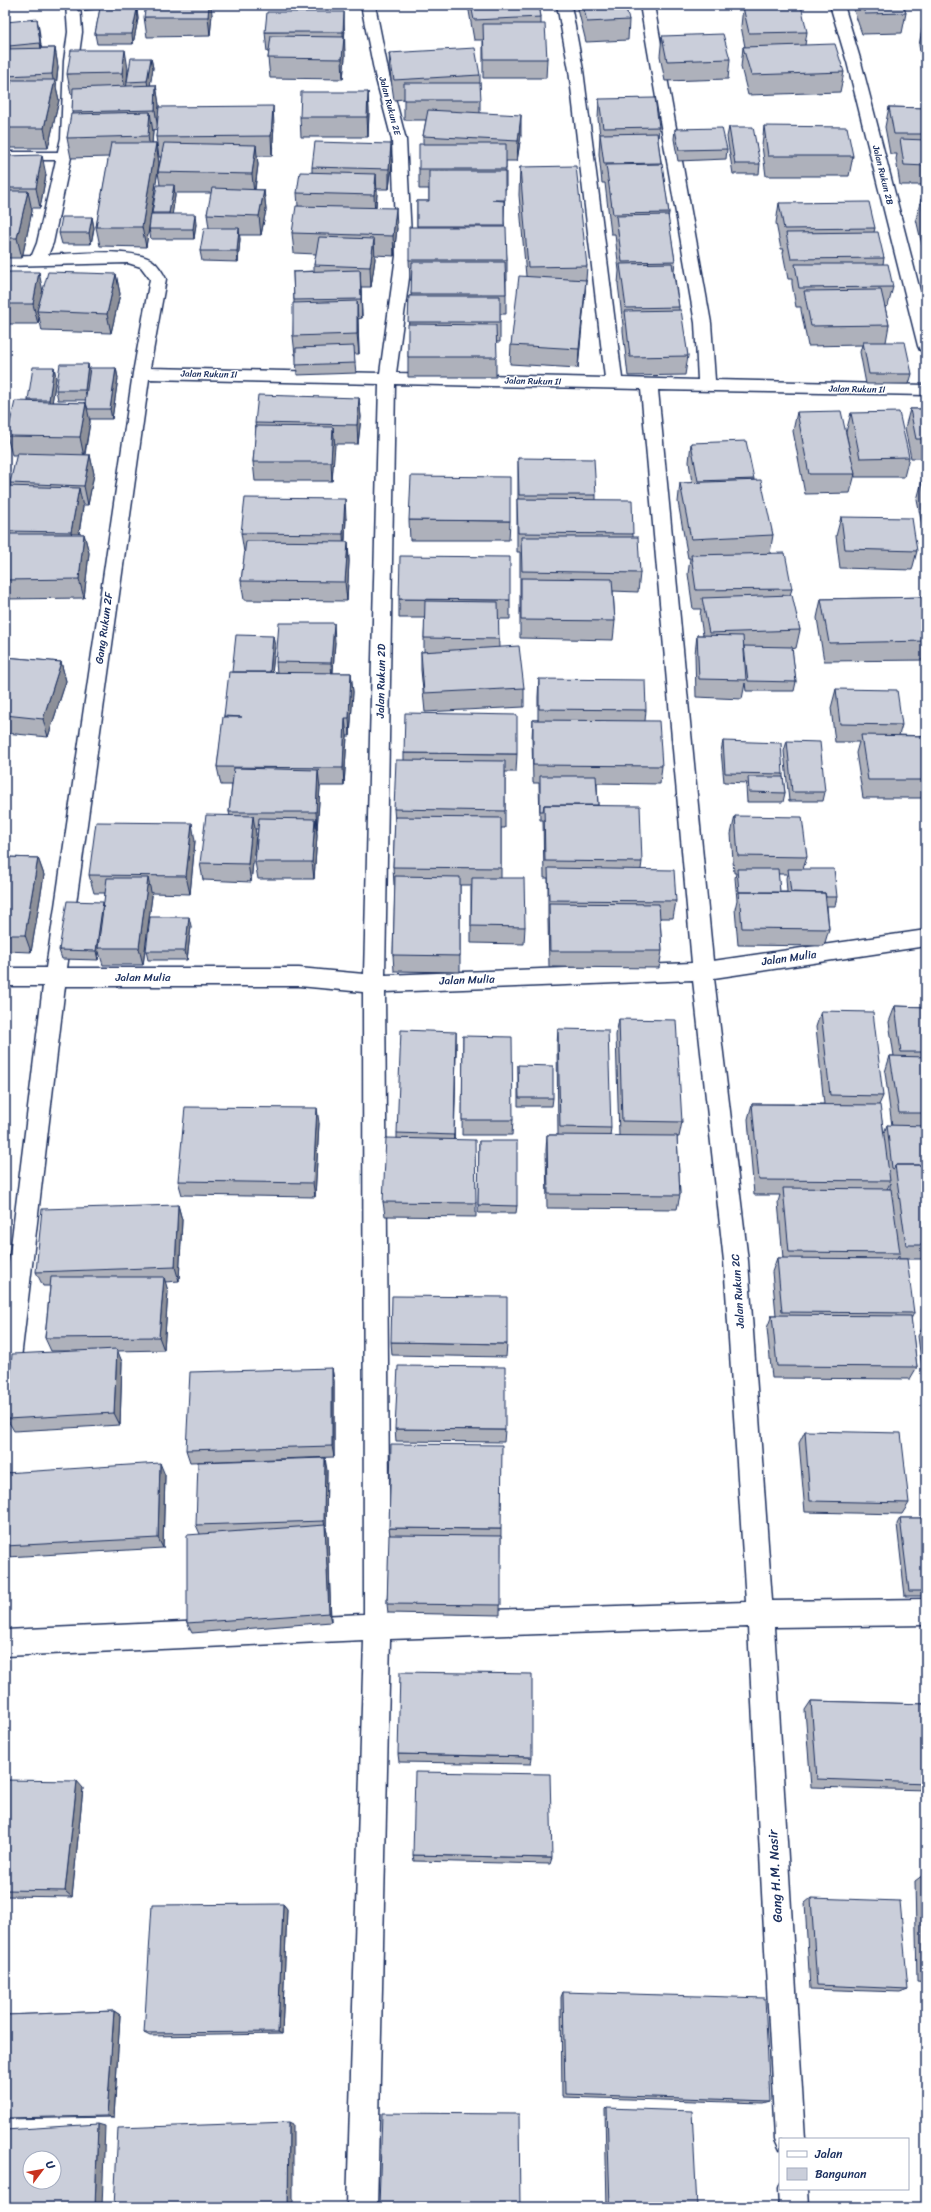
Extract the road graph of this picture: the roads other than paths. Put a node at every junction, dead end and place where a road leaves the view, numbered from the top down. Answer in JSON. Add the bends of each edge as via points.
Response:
{"nodes":[{"id":1,"x":73,"y":5,"type":"edge"},
{"id":2,"x":368,"y":5,"type":"edge"},
{"id":3,"x":564,"y":5,"type":"edge"},
{"id":4,"x":647,"y":5,"type":"edge"},
{"id":5,"x":837,"y":5,"type":"edge"},
{"id":6,"x":5,"y":156,"type":"edge"},
{"id":7,"x":64,"y":156,"type":"junction"},
{"id":8,"x":38,"y":261,"type":"junction"},
{"id":9,"x":5,"y":262,"type":"edge"},
{"id":10,"x":926,"y":346,"type":"edge"},
{"id":11,"x":141,"y":373,"type":"junction"},
{"id":12,"x":388,"y":379,"type":"junction"},
{"id":13,"x":614,"y":382,"type":"junction"},
{"id":14,"x":649,"y":384,"type":"junction"},
{"id":15,"x":707,"y":385,"type":"junction"},
{"id":16,"x":926,"y":390,"type":"edge"},
{"id":17,"x":926,"y":938,"type":"edge"},
{"id":18,"x":703,"y":971,"type":"junction"},
{"id":19,"x":5,"y":977,"type":"edge"},
{"id":20,"x":55,"y":977,"type":"junction"},
{"id":21,"x":374,"y":984,"type":"junction"},
{"id":22,"x":5,"y":1392,"type":"edge"},
{"id":23,"x":926,"y":1612,"type":"edge"},
{"id":24,"x":760,"y":1613,"type":"junction"},
{"id":25,"x":377,"y":1626,"type":"junction"},
{"id":26,"x":5,"y":1643,"type":"edge"},
{"id":27,"x":790,"y":2138,"type":"edge"},
{"id":28,"x":793,"y":2190,"type":"edge"},
{"id":29,"x":362,"y":2207,"type":"edge"},
{"id":30,"x":794,"y":2207,"type":"edge"}],
"edges":[{"from":1,"to":7,"type":"street","via":[[75,32],[71,61],[68,138]]},
{"from":2,"to":12,"type":"street","name":"Jalan Rukun 2E","via":[[382,75],[400,140],[404,256]]},
{"from":3,"to":13,"type":"street","via":[[576,70]]},
{"from":4,"to":15,"type":"street","via":[[703,323]]},
{"from":5,"to":10,"type":"street","name":"Jalan Rukun 2B","via":[[854,62]]},
{"from":6,"to":7,"type":"lane"},
{"from":7,"to":8,"type":"street","via":[[45,243]]},
{"from":8,"to":9,"type":"street"},
{"from":8,"to":11,"type":"street","name":"Gang Rukun 2F","via":[[128,258],[144,262],[152,268],[158,279]]},
{"from":11,"to":12,"type":"street","name":"Jalan Rukun II"},
{"from":11,"to":20,"type":"street","name":"Gang Rukun 2F"},
{"from":12,"to":13,"type":"street","name":"Jalan Rukun II"},
{"from":12,"to":21,"type":"street","name":"Jalan Rukun 2D"},
{"from":13,"to":14,"type":"street","name":"Jalan Rukun II"},
{"from":14,"to":15,"type":"street","name":"Jalan Rukun II"},
{"from":14,"to":18,"type":"street","name":"Jalan Rukun 2C"},
{"from":15,"to":16,"type":"street","name":"Jalan Rukun II"},
{"from":17,"to":18,"type":"street","name":"Jalan Mulia"},
{"from":18,"to":21,"type":"street","name":"Jalan Mulia"},
{"from":18,"to":24,"type":"street","name":"Jalan Rukun 2C","via":[[736,1261]]},
{"from":19,"to":20,"type":"street","name":"Jalan Mulia"},
{"from":20,"to":21,"type":"street","name":"Jalan Mulia","via":[[299,977]]},
{"from":20,"to":22,"type":"street","name":"Gang Rukun 2F"},
{"from":21,"to":25,"type":"street","name":"Jalan Rukun 2D"},
{"from":23,"to":24,"type":"street"},
{"from":24,"to":25,"type":"street"},
{"from":24,"to":27,"type":"street","name":"Gang H.M. Nasir"},
{"from":25,"to":26,"type":"street"},
{"from":25,"to":29,"type":"street","name":"Jalan Rukun 2D"},
{"from":28,"to":30,"type":"street"}]}
